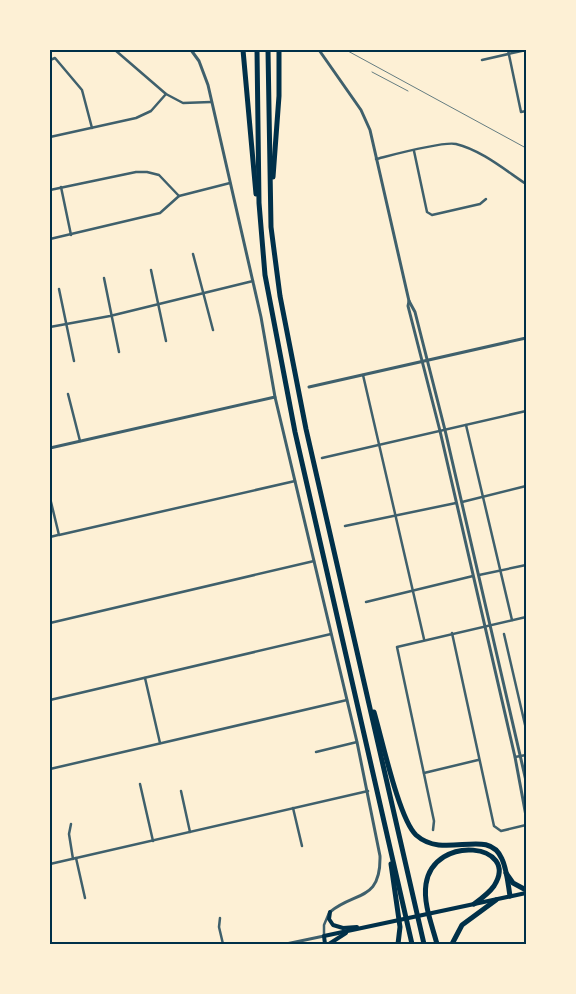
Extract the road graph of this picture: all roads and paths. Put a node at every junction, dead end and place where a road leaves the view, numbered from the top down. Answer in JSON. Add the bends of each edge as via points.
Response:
{"nodes":[{"id":1,"x":115,"y":50,"type":"edge"},
{"id":2,"x":191,"y":50,"type":"edge"},
{"id":3,"x":243,"y":50,"type":"edge"},
{"id":4,"x":257,"y":50,"type":"edge"},
{"id":5,"x":268,"y":50,"type":"edge"},
{"id":6,"x":280,"y":50,"type":"edge"},
{"id":7,"x":319,"y":50,"type":"edge"},
{"id":8,"x":526,"y":50,"type":"edge"},
{"id":9,"x":508,"y":52,"type":"edge"},
{"id":10,"x":50,"y":60,"type":"edge"},
{"id":11,"x":482,"y":60,"type":"dead end"},
{"id":12,"x":166,"y":94,"type":"junction"},
{"id":13,"x":211,"y":102,"type":"junction"},
{"id":14,"x":526,"y":111,"type":"edge"},
{"id":15,"x":92,"y":128,"type":"junction"},
{"id":16,"x":50,"y":137,"type":"edge"},
{"id":17,"x":414,"y":151,"type":"junction"},
{"id":18,"x":376,"y":159,"type":"junction"},
{"id":19,"x":230,"y":183,"type":"junction"},
{"id":20,"x":526,"y":184,"type":"edge"},
{"id":21,"x":60,"y":187,"type":"junction"},
{"id":22,"x":50,"y":190,"type":"edge"},
{"id":23,"x":179,"y":196,"type":"junction"},
{"id":24,"x":486,"y":199,"type":"dead end"},
{"id":25,"x":270,"y":202,"type":"junction"},
{"id":26,"x":260,"y":228,"type":"junction"},
{"id":27,"x":71,"y":234,"type":"junction"},
{"id":28,"x":50,"y":239,"type":"edge"},
{"id":29,"x":193,"y":254,"type":"dead end"},
{"id":30,"x":151,"y":270,"type":"dead end"},
{"id":31,"x":104,"y":278,"type":"dead end"},
{"id":32,"x":253,"y":281,"type":"junction"},
{"id":33,"x":59,"y":290,"type":"dead end"},
{"id":34,"x":204,"y":292,"type":"junction"},
{"id":35,"x":410,"y":300,"type":"junction"},
{"id":36,"x":159,"y":305,"type":"junction"},
{"id":37,"x":110,"y":316,"type":"junction"},
{"id":38,"x":66,"y":324,"type":"junction"},
{"id":39,"x":50,"y":327,"type":"edge"},
{"id":40,"x":213,"y":330,"type":"dead end"},
{"id":41,"x":526,"y":338,"type":"edge"},
{"id":42,"x":166,"y":340,"type":"dead end"},
{"id":43,"x":119,"y":352,"type":"dead end"},
{"id":44,"x":427,"y":360,"type":"junction"},
{"id":45,"x":74,"y":361,"type":"dead end"},
{"id":46,"x":421,"y":362,"type":"junction"},
{"id":47,"x":363,"y":375,"type":"junction"},
{"id":48,"x":309,"y":388,"type":"dead end"},
{"id":49,"x":68,"y":394,"type":"dead end"},
{"id":50,"x":275,"y":397,"type":"junction"},
{"id":51,"x":526,"y":411,"type":"edge"},
{"id":52,"x":466,"y":425,"type":"junction"},
{"id":53,"x":445,"y":430,"type":"junction"},
{"id":54,"x":440,"y":431,"type":"junction"},
{"id":55,"x":80,"y":441,"type":"junction"},
{"id":56,"x":380,"y":444,"type":"junction"},
{"id":57,"x":50,"y":448,"type":"edge"},
{"id":58,"x":322,"y":458,"type":"dead end"},
{"id":59,"x":295,"y":481,"type":"junction"},
{"id":60,"x":526,"y":486,"type":"edge"},
{"id":61,"x":483,"y":496,"type":"junction"},
{"id":62,"x":50,"y":498,"type":"edge"},
{"id":63,"x":461,"y":502,"type":"junction"},
{"id":64,"x":456,"y":503,"type":"junction"},
{"id":65,"x":396,"y":515,"type":"junction"},
{"id":66,"x":345,"y":526,"type":"dead end"},
{"id":67,"x":59,"y":535,"type":"junction"},
{"id":68,"x":50,"y":537,"type":"edge"},
{"id":69,"x":314,"y":561,"type":"junction"},
{"id":70,"x":526,"y":564,"type":"edge"},
{"id":71,"x":501,"y":571,"type":"junction"},
{"id":72,"x":478,"y":575,"type":"junction"},
{"id":73,"x":473,"y":576,"type":"junction"},
{"id":74,"x":413,"y":590,"type":"junction"},
{"id":75,"x":366,"y":602,"type":"dead end"},
{"id":76,"x":526,"y":617,"type":"edge"},
{"id":77,"x":512,"y":620,"type":"junction"},
{"id":78,"x":50,"y":623,"type":"edge"},
{"id":79,"x":489,"y":625,"type":"junction"},
{"id":80,"x":484,"y":626,"type":"junction"},
{"id":81,"x":452,"y":633,"type":"junction"},
{"id":82,"x":331,"y":634,"type":"junction"},
{"id":83,"x":504,"y":634,"type":"dead end"},
{"id":84,"x":424,"y":640,"type":"junction"},
{"id":85,"x":145,"y":678,"type":"junction"},
{"id":86,"x":364,"y":682,"type":"junction"},
{"id":87,"x":50,"y":700,"type":"edge"},
{"id":88,"x":346,"y":700,"type":"junction"},
{"id":89,"x":526,"y":729,"type":"edge"},
{"id":90,"x":357,"y":742,"type":"junction"},
{"id":91,"x":160,"y":743,"type":"junction"},
{"id":92,"x":316,"y":752,"type":"dead end"},
{"id":93,"x":526,"y":755,"type":"edge"},
{"id":94,"x":520,"y":756,"type":"junction"},
{"id":95,"x":515,"y":757,"type":"junction"},
{"id":96,"x":478,"y":760,"type":"junction"},
{"id":97,"x":50,"y":769,"type":"edge"},
{"id":98,"x":424,"y":772,"type":"junction"},
{"id":99,"x":526,"y":781,"type":"edge"},
{"id":100,"x":140,"y":784,"type":"dead end"},
{"id":101,"x":181,"y":791,"type":"dead end"},
{"id":102,"x":368,"y":791,"type":"junction"},
{"id":103,"x":380,"y":804,"type":"junction"},
{"id":104,"x":293,"y":808,"type":"junction"},
{"id":105,"x":526,"y":816,"type":"edge"},
{"id":106,"x":71,"y":824,"type":"dead end"},
{"id":107,"x":526,"y":826,"type":"edge"},
{"id":108,"x":433,"y":830,"type":"dead end"},
{"id":109,"x":190,"y":832,"type":"junction"},
{"id":110,"x":153,"y":841,"type":"junction"},
{"id":111,"x":302,"y":846,"type":"dead end"},
{"id":112,"x":75,"y":858,"type":"junction"},
{"id":113,"x":50,"y":864,"type":"edge"},
{"id":114,"x":506,"y":873,"type":"junction"},
{"id":115,"x":526,"y":891,"type":"edge"},
{"id":116,"x":510,"y":896,"type":"junction"},
{"id":117,"x":84,"y":898,"type":"dead end"},
{"id":118,"x":496,"y":900,"type":"junction"},
{"id":119,"x":474,"y":904,"type":"junction"},
{"id":120,"x":330,"y":912,"type":"junction"},
{"id":121,"x":220,"y":918,"type":"dead end"},
{"id":122,"x":375,"y":925,"type":"junction"},
{"id":123,"x":352,"y":930,"type":"junction"},
{"id":124,"x":324,"y":936,"type":"junction"},
{"id":125,"x":223,"y":944,"type":"edge"},
{"id":126,"x":286,"y":944,"type":"edge"},
{"id":127,"x":325,"y":944,"type":"edge"},
{"id":128,"x":329,"y":944,"type":"edge"},
{"id":129,"x":398,"y":944,"type":"edge"},
{"id":130,"x":412,"y":944,"type":"edge"},
{"id":131,"x":424,"y":944,"type":"edge"},
{"id":132,"x":437,"y":944,"type":"edge"},
{"id":133,"x":452,"y":944,"type":"edge"}],
"edges":[{"from":1,"to":12,"type":"street"},
{"from":2,"to":13,"type":"street","via":[[204,73]]},
{"from":3,"to":26,"type":"highway"},
{"from":4,"to":26,"type":"highway"},
{"from":5,"to":25,"type":"highway"},
{"from":6,"to":25,"type":"highway"},
{"from":7,"to":18,"type":"street","via":[[361,110],[370,130]]},
{"from":8,"to":9,"type":"street"},
{"from":9,"to":11,"type":"street"},
{"from":9,"to":14,"type":"street","via":[[521,112]]},
{"from":10,"to":15,"type":"street","via":[[55,58],[82,90]]},
{"from":12,"to":13,"type":"street","via":[[183,103]]},
{"from":12,"to":15,"type":"street","via":[[151,111],[136,118]]},
{"from":13,"to":19,"type":"street"},
{"from":15,"to":16,"type":"street"},
{"from":17,"to":18,"type":"street"},
{"from":17,"to":20,"type":"street","via":[[455,144],[502,167]]},
{"from":17,"to":24,"type":"street","via":[[426,212],[432,215],[480,204]]},
{"from":18,"to":35,"type":"street"},
{"from":19,"to":23,"type":"street"},
{"from":19,"to":32,"type":"street"},
{"from":21,"to":22,"type":"street"},
{"from":21,"to":23,"type":"street","via":[[147,172],[159,175]]},
{"from":21,"to":27,"type":"street"},
{"from":23,"to":27,"type":"street","via":[[160,213]]},
{"from":25,"to":86,"type":"highway","via":[[276,273],[306,428]]},
{"from":26,"to":103,"type":"highway","via":[[265,275],[294,432]]},
{"from":27,"to":28,"type":"street"},
{"from":29,"to":34,"type":"street"},
{"from":30,"to":36,"type":"street"},
{"from":31,"to":37,"type":"street"},
{"from":32,"to":34,"type":"street"},
{"from":32,"to":50,"type":"street"},
{"from":33,"to":38,"type":"street"},
{"from":34,"to":36,"type":"street"},
{"from":34,"to":40,"type":"street"},
{"from":35,"to":44,"type":"street"},
{"from":35,"to":46,"type":"street","via":[[408,306]]},
{"from":36,"to":37,"type":"street"},
{"from":36,"to":42,"type":"street"},
{"from":37,"to":38,"type":"street"},
{"from":37,"to":43,"type":"street"},
{"from":38,"to":39,"type":"street"},
{"from":38,"to":45,"type":"street"},
{"from":41,"to":44,"type":"street"},
{"from":44,"to":46,"type":"street"},
{"from":44,"to":53,"type":"street"},
{"from":46,"to":47,"type":"street"},
{"from":46,"to":54,"type":"street"},
{"from":47,"to":48,"type":"street"},
{"from":47,"to":56,"type":"street"},
{"from":49,"to":55,"type":"street"},
{"from":50,"to":55,"type":"street"},
{"from":50,"to":59,"type":"street"},
{"from":51,"to":52,"type":"street"},
{"from":52,"to":53,"type":"street"},
{"from":52,"to":61,"type":"street"},
{"from":53,"to":54,"type":"street"},
{"from":53,"to":63,"type":"street"},
{"from":54,"to":56,"type":"street"},
{"from":54,"to":64,"type":"street"},
{"from":55,"to":57,"type":"street"},
{"from":56,"to":58,"type":"street"},
{"from":56,"to":65,"type":"street"},
{"from":59,"to":67,"type":"street"},
{"from":59,"to":69,"type":"street"},
{"from":60,"to":61,"type":"street"},
{"from":61,"to":63,"type":"street"},
{"from":61,"to":71,"type":"street"},
{"from":62,"to":67,"type":"street"},
{"from":63,"to":64,"type":"street"},
{"from":63,"to":72,"type":"street"},
{"from":64,"to":65,"type":"street"},
{"from":64,"to":73,"type":"street"},
{"from":65,"to":66,"type":"street"},
{"from":65,"to":74,"type":"street"},
{"from":67,"to":68,"type":"street"},
{"from":69,"to":78,"type":"street"},
{"from":69,"to":82,"type":"street"},
{"from":70,"to":71,"type":"street"},
{"from":71,"to":72,"type":"street"},
{"from":71,"to":77,"type":"street"},
{"from":72,"to":73,"type":"street"},
{"from":72,"to":79,"type":"street"},
{"from":73,"to":74,"type":"street"},
{"from":73,"to":80,"type":"street"},
{"from":74,"to":75,"type":"street"},
{"from":74,"to":84,"type":"street"},
{"from":76,"to":77,"type":"street"},
{"from":77,"to":79,"type":"street"},
{"from":79,"to":80,"type":"street"},
{"from":79,"to":94,"type":"street"},
{"from":80,"to":81,"type":"street"},
{"from":80,"to":95,"type":"street"},
{"from":81,"to":84,"type":"street"},
{"from":81,"to":96,"type":"street"},
{"from":82,"to":85,"type":"street"},
{"from":82,"to":88,"type":"street"},
{"from":83,"to":89,"type":"street"},
{"from":84,"to":98,"type":"street","via":[[397,647]]},
{"from":85,"to":87,"type":"street"},
{"from":85,"to":91,"type":"street"},
{"from":86,"to":114,"type":"highway","via":[[405,815],[415,834],[432,845],[442,847],[470,843],[490,846],[502,859]]},
{"from":86,"to":131,"type":"highway"},
{"from":88,"to":90,"type":"street"},
{"from":88,"to":91,"type":"street"},
{"from":90,"to":92,"type":"street"},
{"from":90,"to":102,"type":"street"},
{"from":91,"to":97,"type":"street"},
{"from":93,"to":94,"type":"street"},
{"from":94,"to":95,"type":"street"},
{"from":94,"to":99,"type":"street"},
{"from":95,"to":105,"type":"street"},
{"from":96,"to":98,"type":"street"},
{"from":96,"to":107,"type":"street","via":[[494,826],[501,831]]},
{"from":98,"to":108,"type":"street"},
{"from":100,"to":110,"type":"street"},
{"from":101,"to":109,"type":"street"},
{"from":102,"to":104,"type":"street"},
{"from":102,"to":120,"type":"street","via":[[380,856],[379,876],[360,898],[336,906]]},
{"from":103,"to":129,"type":"highway","via":[[399,916]]},
{"from":103,"to":130,"type":"highway"},
{"from":104,"to":109,"type":"street"},
{"from":104,"to":111,"type":"street"},
{"from":106,"to":112,"type":"street","via":[[68,834]]},
{"from":109,"to":110,"type":"street"},
{"from":110,"to":112,"type":"street"},
{"from":112,"to":113,"type":"street"},
{"from":112,"to":117,"type":"street"},
{"from":114,"to":115,"type":"highway","via":[[513,884]]},
{"from":114,"to":116,"type":"highway"},
{"from":115,"to":116,"type":"main road"},
{"from":116,"to":118,"type":"main road"},
{"from":118,"to":119,"type":"main road"},
{"from":118,"to":133,"type":"highway","via":[[462,926]]},
{"from":119,"to":122,"type":"main road"},
{"from":119,"to":132,"type":"highway","via":[[495,884],[498,867],[494,860],[480,849],[471,849],[453,853],[435,864],[429,873],[425,892]]},
{"from":120,"to":122,"type":"main road","via":[[331,922],[337,927]]},
{"from":120,"to":124,"type":"street"},
{"from":121,"to":125,"type":"street"},
{"from":122,"to":123,"type":"main road"},
{"from":123,"to":124,"type":"main road"},
{"from":123,"to":128,"type":"main road"},
{"from":124,"to":126,"type":"street"},
{"from":124,"to":127,"type":"main road"}]}
